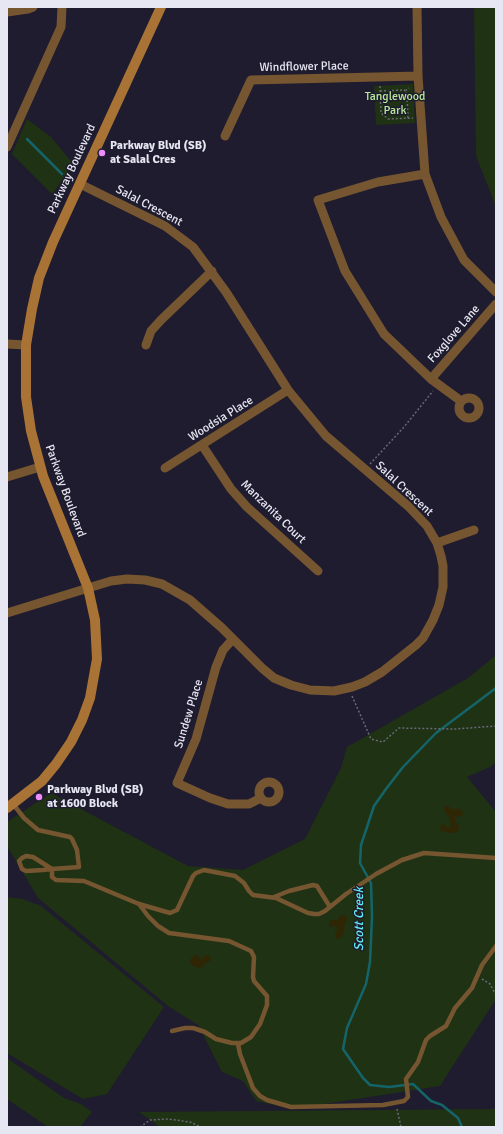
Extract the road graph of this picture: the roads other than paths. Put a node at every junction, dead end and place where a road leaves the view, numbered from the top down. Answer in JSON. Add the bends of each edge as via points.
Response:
{"nodes":[{"id":1,"x":33,"y":7,"type":"edge"},
{"id":2,"x":62,"y":7,"type":"edge"},
{"id":3,"x":161,"y":7,"type":"edge"},
{"id":4,"x":416,"y":7,"type":"edge"},
{"id":5,"x":7,"y":12,"type":"edge"},
{"id":6,"x":418,"y":76,"type":"junction"},
{"id":7,"x":225,"y":136,"type":"dead end"},
{"id":8,"x":7,"y":147,"type":"edge"},
{"id":9,"x":425,"y":174,"type":"junction"},
{"id":10,"x":80,"y":184,"type":"junction"},
{"id":11,"x":212,"y":271,"type":"junction"},
{"id":12,"x":496,"y":292,"type":"edge"},
{"id":13,"x":496,"y":304,"type":"edge"},
{"id":14,"x":7,"y":344,"type":"edge"},
{"id":15,"x":26,"y":345,"type":"junction"},
{"id":16,"x":146,"y":345,"type":"dead end"},
{"id":17,"x":434,"y":382,"type":"junction"},
{"id":18,"x":288,"y":390,"type":"junction"},
{"id":19,"x":461,"y":401,"type":"dead end"},
{"id":20,"x":202,"y":445,"type":"junction"},
{"id":21,"x":40,"y":467,"type":"junction"},
{"id":22,"x":166,"y":468,"type":"dead end"},
{"id":23,"x":7,"y":477,"type":"edge"},
{"id":24,"x":474,"y":530,"type":"dead end"},
{"id":25,"x":437,"y":543,"type":"junction"},
{"id":26,"x":318,"y":571,"type":"dead end"},
{"id":27,"x":88,"y":588,"type":"junction"},
{"id":28,"x":7,"y":613,"type":"edge"},
{"id":29,"x":233,"y":639,"type":"junction"},
{"id":30,"x":261,"y":798,"type":"dead end"},
{"id":31,"x":10,"y":806,"type":"edge"},
{"id":32,"x":496,"y":858,"type":"edge"},
{"id":33,"x":52,"y":869,"type":"junction"},
{"id":34,"x":274,"y":897,"type":"junction"},
{"id":35,"x":139,"y":904,"type":"junction"},
{"id":36,"x":330,"y":906,"type":"junction"},
{"id":37,"x":496,"y":946,"type":"edge"},
{"id":38,"x":172,"y":1031,"type":"dead end"},
{"id":39,"x":238,"y":1044,"type":"junction"}],
"edges":[{"from":1,"to":5,"type":"street"},
{"from":2,"to":8,"type":"street","via":[[61,27]]},
{"from":3,"to":10,"type":"street","name":"Parkway Boulevard"},
{"from":4,"to":6,"type":"street"},
{"from":6,"to":7,"type":"street","name":"Windflower Place","via":[[251,80]]},
{"from":6,"to":9,"type":"street"},
{"from":9,"to":12,"type":"street","via":[[441,217],[464,260]]},
{"from":9,"to":17,"type":"street","via":[[378,182],[318,200],[346,270],[384,334]]},
{"from":10,"to":11,"type":"street","name":"Salal Crescent","via":[[173,231],[194,247]]},
{"from":10,"to":15,"type":"street","name":"Parkway Boulevard","via":[[39,278]]},
{"from":11,"to":16,"type":"street","via":[[156,325]]},
{"from":11,"to":18,"type":"street","name":"Salal Crescent"},
{"from":13,"to":17,"type":"street","name":"Foxglove Lane"},
{"from":14,"to":15,"type":"street"},
{"from":15,"to":21,"type":"street","name":"Parkway Boulevard","via":[[27,406]]},
{"from":17,"to":19,"type":"street"},
{"from":18,"to":20,"type":"street","name":"Woodsia Place"},
{"from":18,"to":25,"type":"street","name":"Salal Crescent","via":[[326,436],[421,519]]},
{"from":20,"to":22,"type":"street","name":"Woodsia Place"},
{"from":20,"to":26,"type":"street","name":"Manzanita Court","via":[[222,477],[244,503]]},
{"from":21,"to":23,"type":"street"},
{"from":21,"to":27,"type":"street","name":"Parkway Boulevard"},
{"from":24,"to":25,"type":"street"},
{"from":25,"to":29,"type":"street","name":"Salal Crescent","via":[[443,566],[443,587],[437,612],[429,628],[409,652],[366,682],[352,688],[326,691],[291,685],[268,673]]},
{"from":27,"to":28,"type":"street","name":"Salal Crescent"},
{"from":27,"to":29,"type":"street","name":"Salal Crescent","via":[[127,579],[162,584],[190,600]]},
{"from":27,"to":31,"type":"street","name":"Parkway Boulevard","via":[[96,620],[97,652],[93,687],[85,713],[75,736],[56,764],[42,781]]},
{"from":29,"to":30,"type":"street","name":"Sundew Place","via":[[226,645],[219,658],[196,739],[177,783],[228,804],[249,804]]},
{"from":31,"to":33,"type":"lane","via":[[38,830],[72,839],[77,850],[79,867]]},
{"from":32,"to":36,"type":"lane","via":[[424,853],[402,860]]},
{"from":33,"to":33,"type":"lane","via":[[26,870],[22,869],[19,861],[26,856],[33,857]]},
{"from":33,"to":35,"type":"lane","via":[[52,877],[56,880],[84,881]]},
{"from":34,"to":35,"type":"lane","via":[[254,895],[235,876],[204,870],[193,876],[181,904],[174,912]]},
{"from":34,"to":36,"type":"lane","via":[[308,913],[319,914]]},
{"from":34,"to":36,"type":"lane","via":[[313,884]]},
{"from":35,"to":39,"type":"lane","via":[[158,926],[169,933],[229,941],[251,951],[254,957],[254,981],[267,996],[267,1005],[256,1031]]},
{"from":37,"to":39,"type":"lane","via":[[446,1026],[427,1038],[418,1062],[406,1079],[408,1096],[404,1101],[383,1105],[291,1107],[267,1100],[253,1088]]},
{"from":38,"to":39,"type":"lane","via":[[193,1028],[216,1039]]}]}
